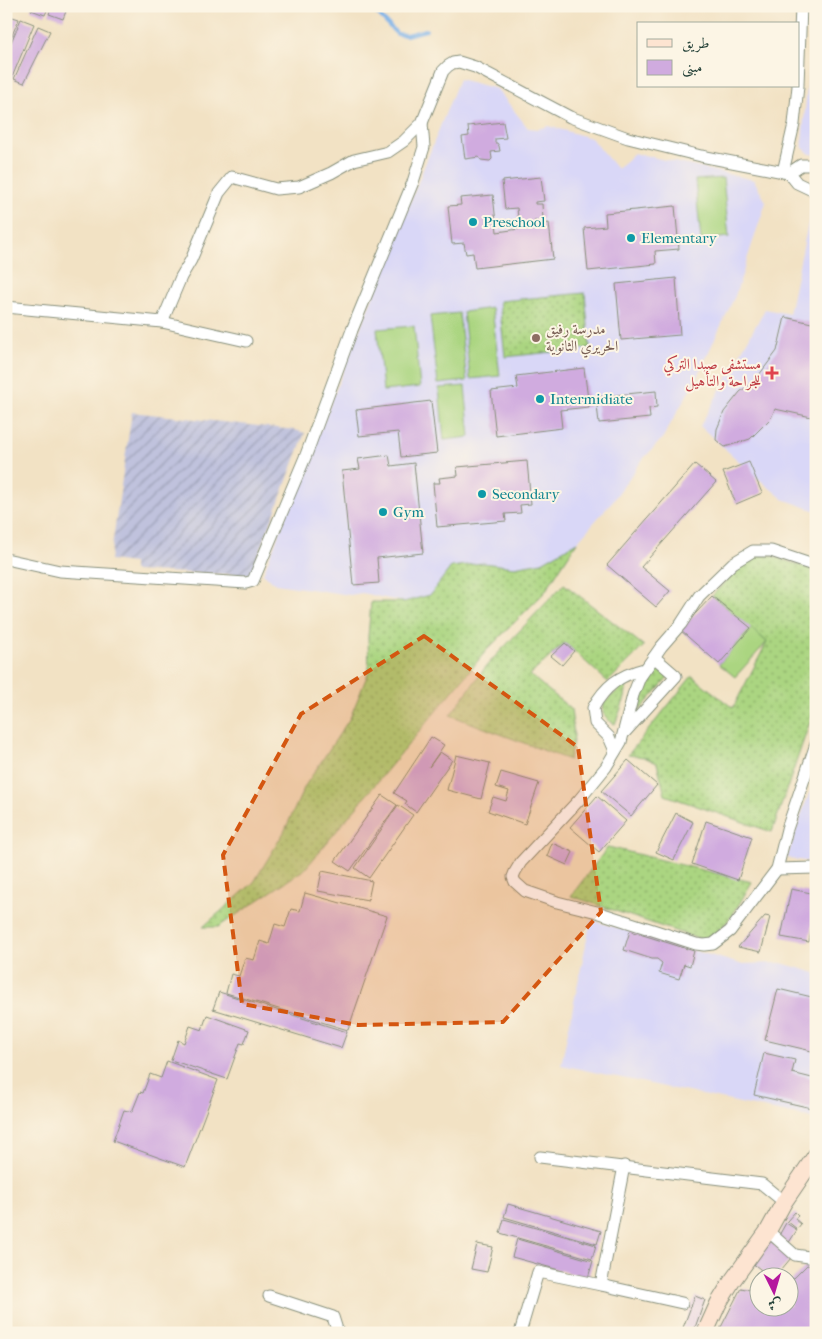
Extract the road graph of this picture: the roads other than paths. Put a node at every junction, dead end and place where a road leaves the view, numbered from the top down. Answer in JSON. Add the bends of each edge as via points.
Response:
{"nodes":[{"id":1,"x":801,"y":6,"type":"edge"},
{"id":2,"x":800,"y":32,"type":"edge"},
{"id":3,"x":798,"y":88,"type":"edge"},
{"id":4,"x":422,"y":122,"type":"junction"},
{"id":5,"x":816,"y":165,"type":"edge"},
{"id":6,"x":786,"y":172,"type":"junction"},
{"id":7,"x":816,"y":192,"type":"edge"},
{"id":8,"x":6,"y":308,"type":"edge"},
{"id":9,"x":162,"y":322,"type":"junction"},
{"id":10,"x":246,"y":341,"type":"dead end"},
{"id":11,"x":6,"y":559,"type":"edge"},
{"id":12,"x":816,"y":566,"type":"edge"},
{"id":13,"x":654,"y":657,"type":"junction"},
{"id":14,"x":644,"y":670,"type":"junction"},
{"id":15,"x":623,"y":733,"type":"junction"},
{"id":16,"x":816,"y":744,"type":"edge"},
{"id":17,"x":615,"y":751,"type":"junction"},
{"id":18,"x":777,"y":868,"type":"junction"},
{"id":19,"x":816,"y":868,"type":"edge"},
{"id":20,"x":816,"y":1156,"type":"edge"},
{"id":21,"x":540,"y":1157,"type":"dead end"},
{"id":22,"x":624,"y":1166,"type":"junction"},
{"id":23,"x":784,"y":1202,"type":"junction"},
{"id":24,"x":768,"y":1230,"type":"junction"},
{"id":25,"x":816,"y":1258,"type":"edge"},
{"id":26,"x":601,"y":1285,"type":"junction"},
{"id":27,"x":269,"y":1296,"type":"dead end"},
{"id":28,"x":682,"y":1303,"type":"dead end"},
{"id":29,"x":338,"y":1333,"type":"edge"},
{"id":30,"x":520,"y":1333,"type":"edge"},
{"id":31,"x":705,"y":1333,"type":"edge"}],
"edges":[{"from":1,"to":2,"type":"street"},
{"from":3,"to":6,"type":"street"},
{"from":4,"to":6,"type":"street","via":[[443,71],[459,62],[475,67],[570,117],[628,138]]},
{"from":4,"to":9,"type":"street","via":[[388,152],[354,160],[300,186],[276,189],[232,177],[219,193]]},
{"from":4,"to":11,"type":"street","via":[[424,147],[414,182],[253,581],[240,583],[60,571]]},
{"from":5,"to":6,"type":"street","via":[[801,165]]},
{"from":6,"to":7,"type":"street","via":[[797,183]]},
{"from":8,"to":9,"type":"street"},
{"from":9,"to":10,"type":"street"},
{"from":12,"to":13,"type":"street","via":[[771,551],[753,551],[744,556],[699,596],[682,624]]},
{"from":13,"to":14,"type":"street"},
{"from":13,"to":15,"type":"street","via":[[676,676]]},
{"from":14,"to":15,"type":"street","via":[[633,694]]},
{"from":14,"to":17,"type":"street","via":[[623,676],[608,687],[593,708],[595,723],[609,737]]},
{"from":15,"to":17,"type":"street"},
{"from":16,"to":18,"type":"street"},
{"from":17,"to":18,"type":"street","via":[[606,767],[518,866],[513,877],[521,888],[704,946],[720,940],[730,931]]},
{"from":18,"to":19,"type":"street"},
{"from":20,"to":23,"type":"street"},
{"from":21,"to":22,"type":"street"},
{"from":22,"to":23,"type":"street","via":[[762,1184]]},
{"from":22,"to":26,"type":"street"},
{"from":23,"to":24,"type":"street"},
{"from":24,"to":25,"type":"street","via":[[795,1255]]},
{"from":24,"to":31,"type":"street","via":[[718,1304]]},
{"from":26,"to":28,"type":"street"},
{"from":26,"to":30,"type":"street","via":[[538,1272]]},
{"from":27,"to":29,"type":"street","via":[[333,1317]]}]}
